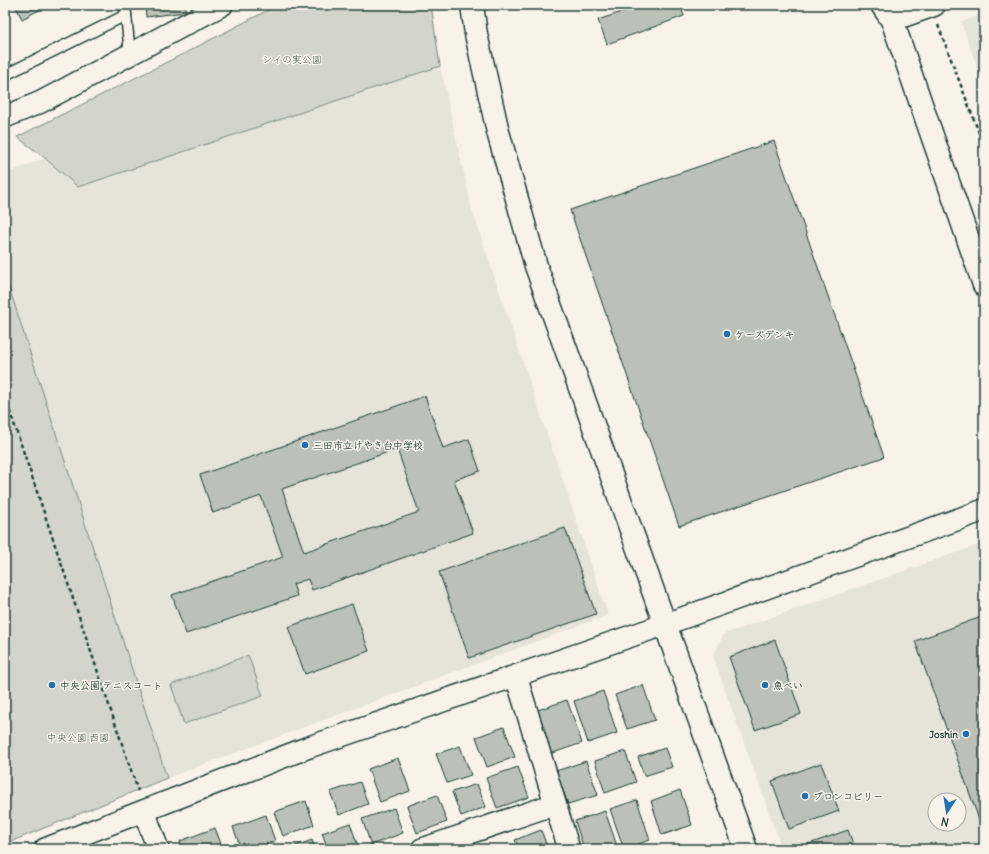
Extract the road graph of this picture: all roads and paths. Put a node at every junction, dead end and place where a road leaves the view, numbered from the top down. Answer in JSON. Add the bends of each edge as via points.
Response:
{"nodes":[{"id":1,"x":222,"y":5,"type":"edge"},
{"id":2,"x":472,"y":5,"type":"edge"},
{"id":3,"x":932,"y":6,"type":"edge"},
{"id":4,"x":125,"y":10,"type":"edge"},
{"id":5,"x":887,"y":12,"type":"edge"},
{"id":6,"x":130,"y":54,"type":"junction"},
{"id":7,"x":5,"y":76,"type":"edge"},
{"id":8,"x":5,"y":117,"type":"edge"},
{"id":9,"x":984,"y":146,"type":"edge"},
{"id":10,"x":984,"y":285,"type":"edge"},
{"id":11,"x":5,"y":397,"type":"edge"},
{"id":12,"x":984,"y":510,"type":"edge"},
{"id":13,"x":666,"y":624,"type":"junction"},
{"id":14,"x":516,"y":676,"type":"junction"},
{"id":15,"x":555,"y":804,"type":"junction"},
{"id":16,"x":144,"y":811,"type":"junction"},
{"id":17,"x":45,"y":849,"type":"edge"},
{"id":18,"x":158,"y":849,"type":"edge"},
{"id":19,"x":422,"y":849,"type":"edge"},
{"id":20,"x":569,"y":849,"type":"edge"},
{"id":21,"x":746,"y":849,"type":"edge"}],
"edges":[{"from":1,"to":6,"type":"street"},
{"from":2,"to":13,"type":"street","via":[[498,132],[536,266]]},
{"from":3,"to":5,"type":"street"},
{"from":3,"to":9,"type":"path"},
{"from":4,"to":6,"type":"lane"},
{"from":4,"to":7,"type":"lane"},
{"from":5,"to":10,"type":"street"},
{"from":6,"to":8,"type":"street","via":[[41,102]]},
{"from":11,"to":16,"type":"path"},
{"from":12,"to":13,"type":"street"},
{"from":13,"to":14,"type":"street"},
{"from":13,"to":21,"type":"street"},
{"from":14,"to":15,"type":"street"},
{"from":14,"to":16,"type":"street","via":[[309,747]]},
{"from":15,"to":19,"type":"street"},
{"from":15,"to":20,"type":"street"},
{"from":16,"to":17,"type":"street"},
{"from":16,"to":18,"type":"street"}]}
